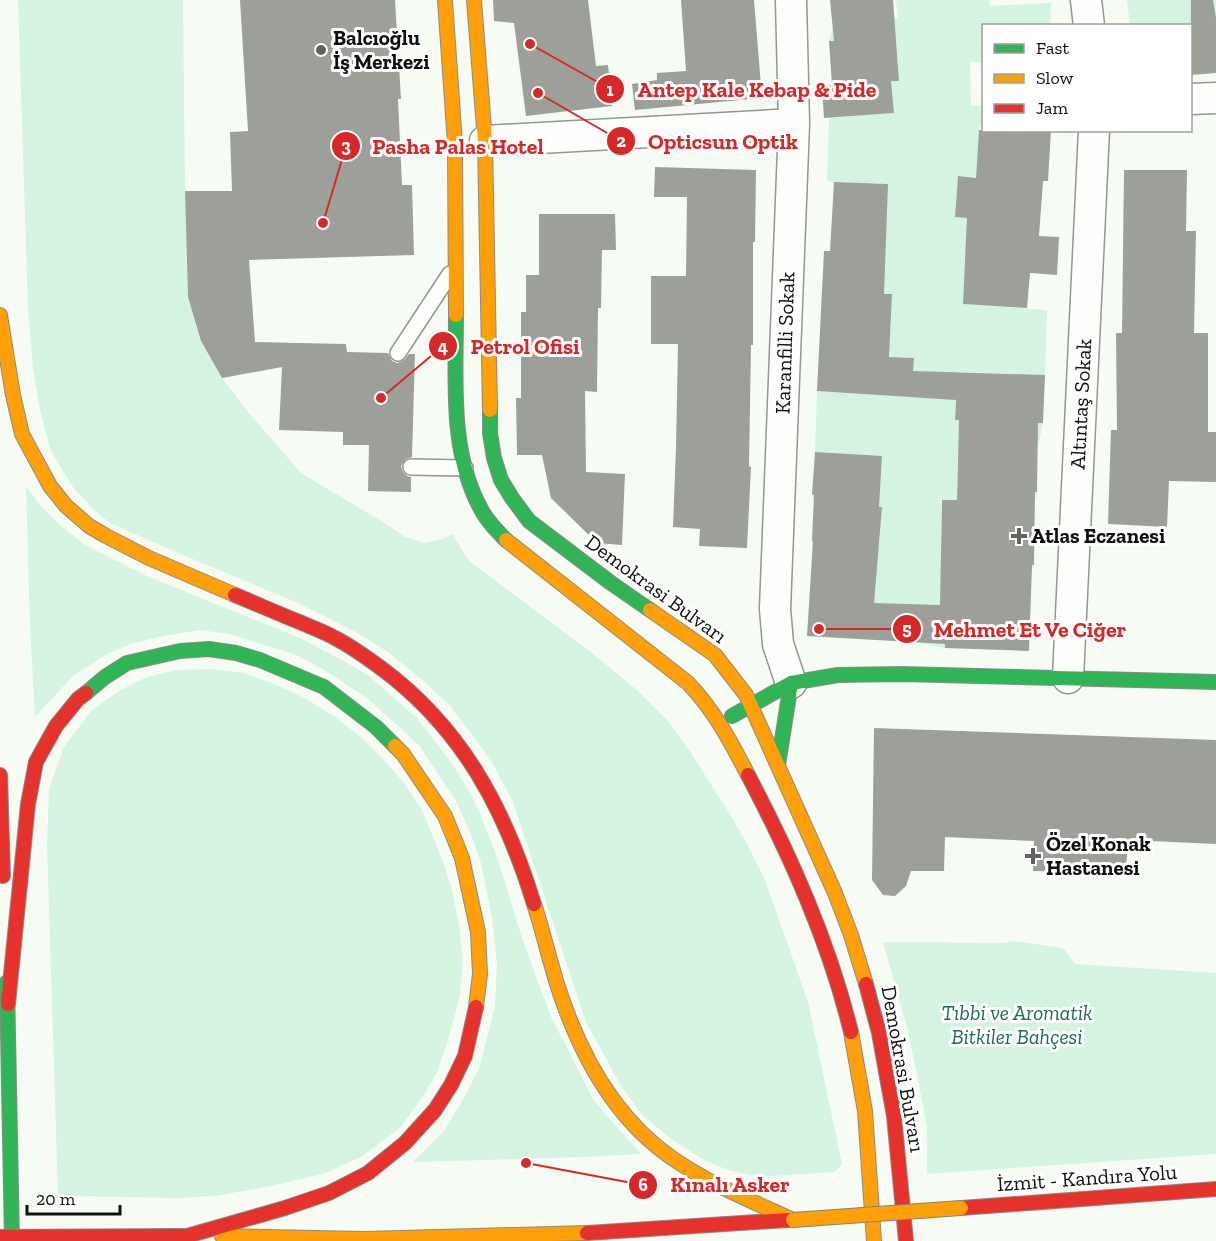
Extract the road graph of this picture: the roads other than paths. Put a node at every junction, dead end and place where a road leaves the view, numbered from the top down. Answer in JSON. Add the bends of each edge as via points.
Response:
{"nodes":[{"id":1,"x":445,"y":0,"type":"edge"},
{"id":2,"x":474,"y":0,"type":"edge"},
{"id":3,"x":791,"y":0,"type":"edge"},
{"id":4,"x":1086,"y":0,"type":"edge"},
{"id":5,"x":1089,"y":24,"type":"edge"},
{"id":6,"x":1216,"y":98,"type":"edge"},
{"id":7,"x":1192,"y":99,"type":"edge"},
{"id":8,"x":794,"y":124,"type":"junction"},
{"id":9,"x":1094,"y":132,"type":"edge"},
{"id":10,"x":470,"y":142,"type":"junction"},
{"id":11,"x":456,"y":264,"type":"junction"},
{"id":12,"x":0,"y":315,"type":"edge"},
{"id":13,"x":398,"y":353,"type":"dead end"},
{"id":14,"x":411,"y":467,"type":"dead end"},
{"id":15,"x":465,"y":468,"type":"junction"},
{"id":16,"x":715,"y":655,"type":"junction"},
{"id":17,"x":735,"y":662,"type":"dead end"},
{"id":18,"x":1068,"y":678,"type":"junction"},
{"id":19,"x":782,"y":680,"type":"junction"},
{"id":20,"x":1216,"y":682,"type":"edge"},
{"id":21,"x":751,"y":705,"type":"junction"},
{"id":22,"x":720,"y":723,"type":"junction"},
{"id":23,"x":778,"y":765,"type":"junction"},
{"id":24,"x":0,"y":775,"type":"edge"},
{"id":25,"x":8,"y":1004,"type":"junction"},
{"id":26,"x":1216,"y":1189,"type":"edge"},
{"id":27,"x":793,"y":1220,"type":"junction"},
{"id":28,"x":187,"y":1236,"type":"junction"},
{"id":29,"x":0,"y":1237,"type":"edge"},
{"id":30,"x":12,"y":1241,"type":"edge"},
{"id":31,"x":874,"y":1241,"type":"edge"},
{"id":32,"x":906,"y":1241,"type":"edge"}],
"edges":[{"from":1,"to":10,"type":"main road","name":"Demokrasi Bulvarı"},
{"from":2,"to":10,"type":"main road","name":"Demokrasi Bulvarı"},
{"from":3,"to":8,"type":"street","name":"Karanfilli Sokak"},
{"from":4,"to":5,"type":"street"},
{"from":6,"to":7,"type":"street"},
{"from":8,"to":10,"type":"street"},
{"from":8,"to":19,"type":"street","name":"Karanfilli Sokak","via":[[775,609]]},
{"from":9,"to":18,"type":"street","name":"Altıntaş Sokak"},
{"from":10,"to":11,"type":"main road","name":"Demokrasi Bulvarı"},
{"from":10,"to":16,"type":"main road","name":"Demokrasi Bulvarı","via":[[490,433],[501,480],[529,521]]},
{"from":11,"to":13,"type":"lane"},
{"from":11,"to":15,"type":"main road","name":"Demokrasi Bulvarı","via":[[456,406]]},
{"from":12,"to":27,"type":"main road","via":[[22,434],[66,506],[89,526],[148,558],[334,637],[360,652],[411,693],[460,746],[488,791],[522,864],[573,1028],[616,1103],[638,1130],[665,1153],[710,1182]]},
{"from":14,"to":15,"type":"lane"},
{"from":15,"to":22,"type":"main road","name":"Demokrasi Bulvarı","via":[[482,511],[496,530],[688,683]]},
{"from":16,"to":17,"type":"main road"},
{"from":16,"to":21,"type":"main road","name":"Demokrasi Bulvarı"},
{"from":18,"to":19,"type":"main road","via":[[864,674]]},
{"from":18,"to":20,"type":"main road"},
{"from":19,"to":21,"type":"main road"},
{"from":19,"to":23,"type":"main road"},
{"from":21,"to":22,"type":"main road"},
{"from":21,"to":23,"type":"main road","name":"Demokrasi Bulvarı"},
{"from":22,"to":31,"type":"main road","name":"Demokrasi Bulvarı","via":[[804,894],[834,972],[858,1069],[866,1121]]},
{"from":23,"to":32,"type":"main road","name":"Demokrasi Bulvarı","via":[[835,894],[865,978],[894,1116]]},
{"from":24,"to":25,"type":"main road"},
{"from":25,"to":28,"type":"main road","via":[[28,804],[36,762],[56,726],[78,699],[127,663],[180,651],[209,650],[260,660],[324,687],[376,727],[403,754],[445,816],[462,858],[471,895],[480,974],[465,1056],[435,1110],[405,1143],[368,1173],[329,1193]]},
{"from":25,"to":30,"type":"main road"},
{"from":26,"to":27,"type":"main road","name":"İzmit - Kandıra Yolu","bridge":true},
{"from":27,"to":28,"type":"main road","name":"İzmit - Kandıra Yolu","via":[[592,1233],[365,1239]]},
{"from":28,"to":29,"type":"main road","bridge":true}]}
